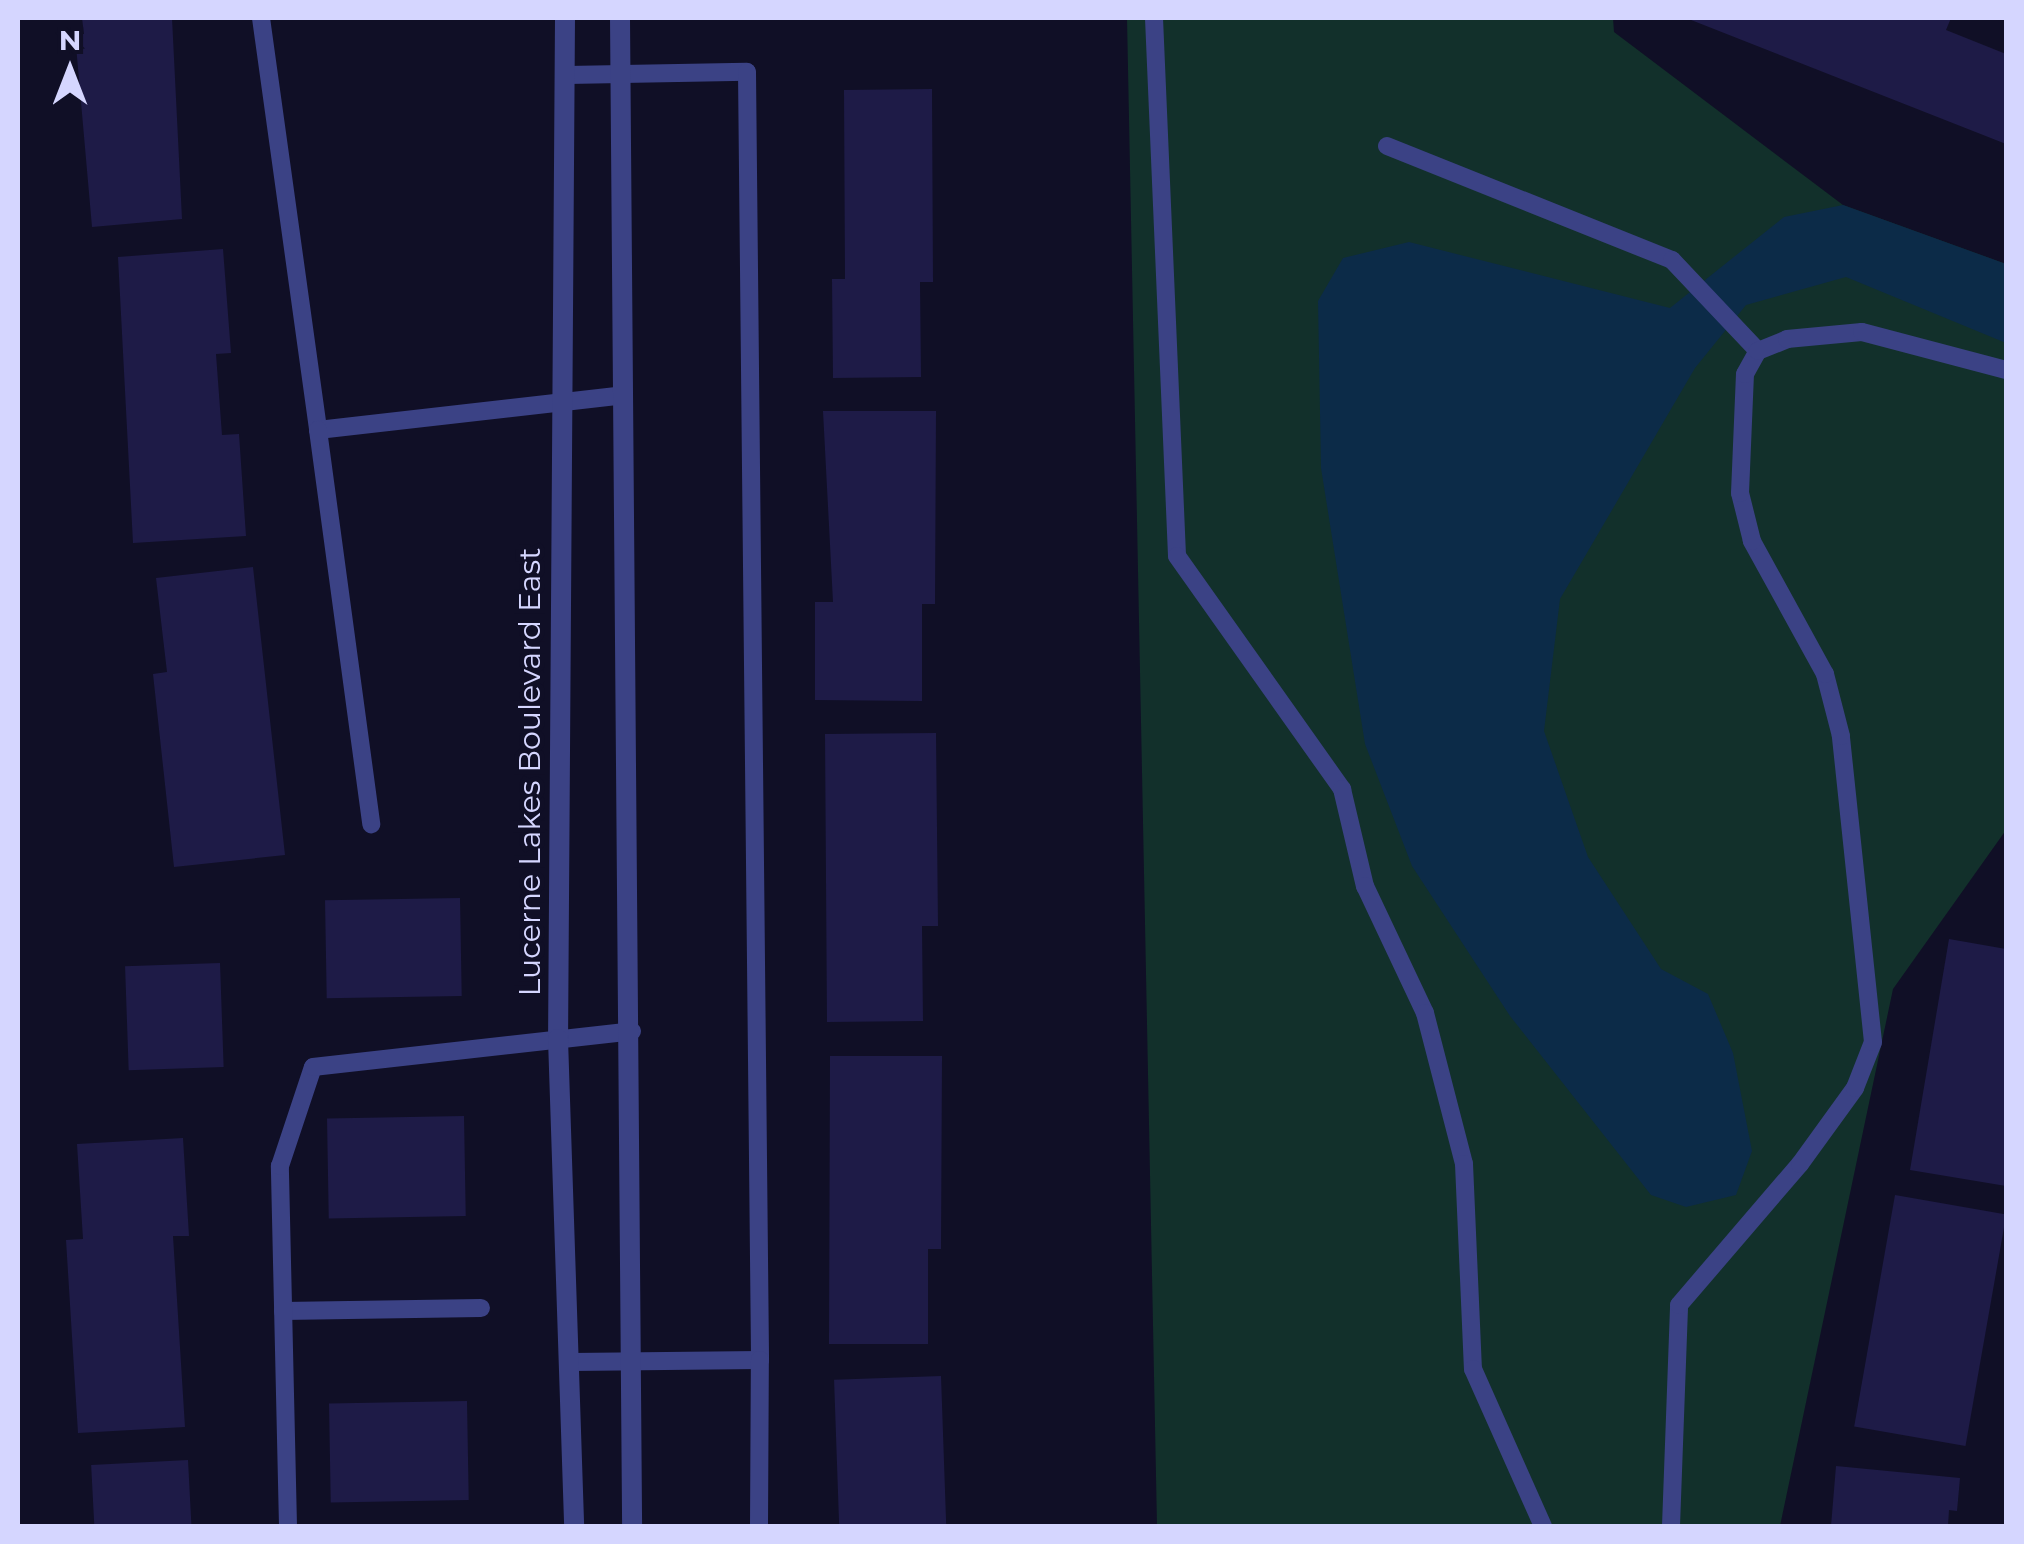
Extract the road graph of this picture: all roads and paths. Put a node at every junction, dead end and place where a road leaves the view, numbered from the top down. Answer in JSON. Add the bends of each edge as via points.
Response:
{"nodes":[{"id":1,"x":261,"y":18,"type":"edge"},
{"id":2,"x":565,"y":18,"type":"edge"},
{"id":3,"x":620,"y":18,"type":"edge"},
{"id":4,"x":1154,"y":18,"type":"edge"},
{"id":5,"x":621,"y":68,"type":"junction"},
{"id":6,"x":566,"y":75,"type":"junction"},
{"id":7,"x":1387,"y":146,"type":"dead end"},
{"id":8,"x":1758,"y":350,"type":"junction"},
{"id":9,"x":2006,"y":370,"type":"edge"},
{"id":10,"x":623,"y":395,"type":"junction"},
{"id":11,"x":563,"y":402,"type":"junction"},
{"id":12,"x":318,"y":430,"type":"junction"},
{"id":13,"x":371,"y":824,"type":"dead end"},
{"id":14,"x":632,"y":1031,"type":"junction"},
{"id":15,"x":558,"y":1040,"type":"junction"},
{"id":16,"x":481,"y":1308,"type":"dead end"},
{"id":17,"x":283,"y":1311,"type":"junction"},
{"id":18,"x":760,"y":1360,"type":"junction"},
{"id":19,"x":630,"y":1361,"type":"junction"},
{"id":20,"x":571,"y":1362,"type":"junction"},
{"id":21,"x":288,"y":1526,"type":"edge"},
{"id":22,"x":574,"y":1526,"type":"edge"},
{"id":23,"x":632,"y":1526,"type":"edge"},
{"id":24,"x":760,"y":1526,"type":"edge"},
{"id":25,"x":1543,"y":1526,"type":"edge"},
{"id":26,"x":1671,"y":1526,"type":"edge"}],
"edges":[{"from":1,"to":12,"type":"lane"},
{"from":2,"to":6,"type":"street","name":"Lucerne Lakes Boulevard East"},
{"from":3,"to":5,"type":"street"},
{"from":4,"to":25,"type":"lane","via":[[1177,556],[1342,790],[1365,886],[1425,1013],[1464,1164],[1473,1224],[1466,1344]]},
{"from":5,"to":6,"type":"lane"},
{"from":5,"to":10,"type":"street"},
{"from":5,"to":18,"type":"lane","via":[[746,72]]},
{"from":6,"to":11,"type":"street","name":"Lucerne Lakes Boulevard East"},
{"from":7,"to":8,"type":"lane","via":[[1672,260]]},
{"from":8,"to":9,"type":"lane","via":[[1862,332]]},
{"from":8,"to":26,"type":"lane","via":[[1739,408],[1740,493],[1752,542],[1825,674],[1841,736],[1872,1042],[1855,1088],[1800,1164],[1679,1305]]},
{"from":10,"to":11,"type":"lane"},
{"from":10,"to":14,"type":"street"},
{"from":11,"to":12,"type":"lane"},
{"from":11,"to":15,"type":"street","name":"Lucerne Lakes Boulevard East"},
{"from":12,"to":13,"type":"lane"},
{"from":14,"to":15,"type":"lane"},
{"from":14,"to":19,"type":"street"},
{"from":15,"to":17,"type":"lane","via":[[313,1067],[280,1166]]},
{"from":15,"to":20,"type":"street","name":"Lucerne Lakes Boulevard East"},
{"from":16,"to":17,"type":"lane"},
{"from":17,"to":21,"type":"lane"},
{"from":18,"to":19,"type":"lane"},
{"from":18,"to":24,"type":"lane"},
{"from":19,"to":20,"type":"lane"},
{"from":19,"to":23,"type":"street"},
{"from":20,"to":22,"type":"street","name":"Lucerne Lakes Boulevard East"}]}
